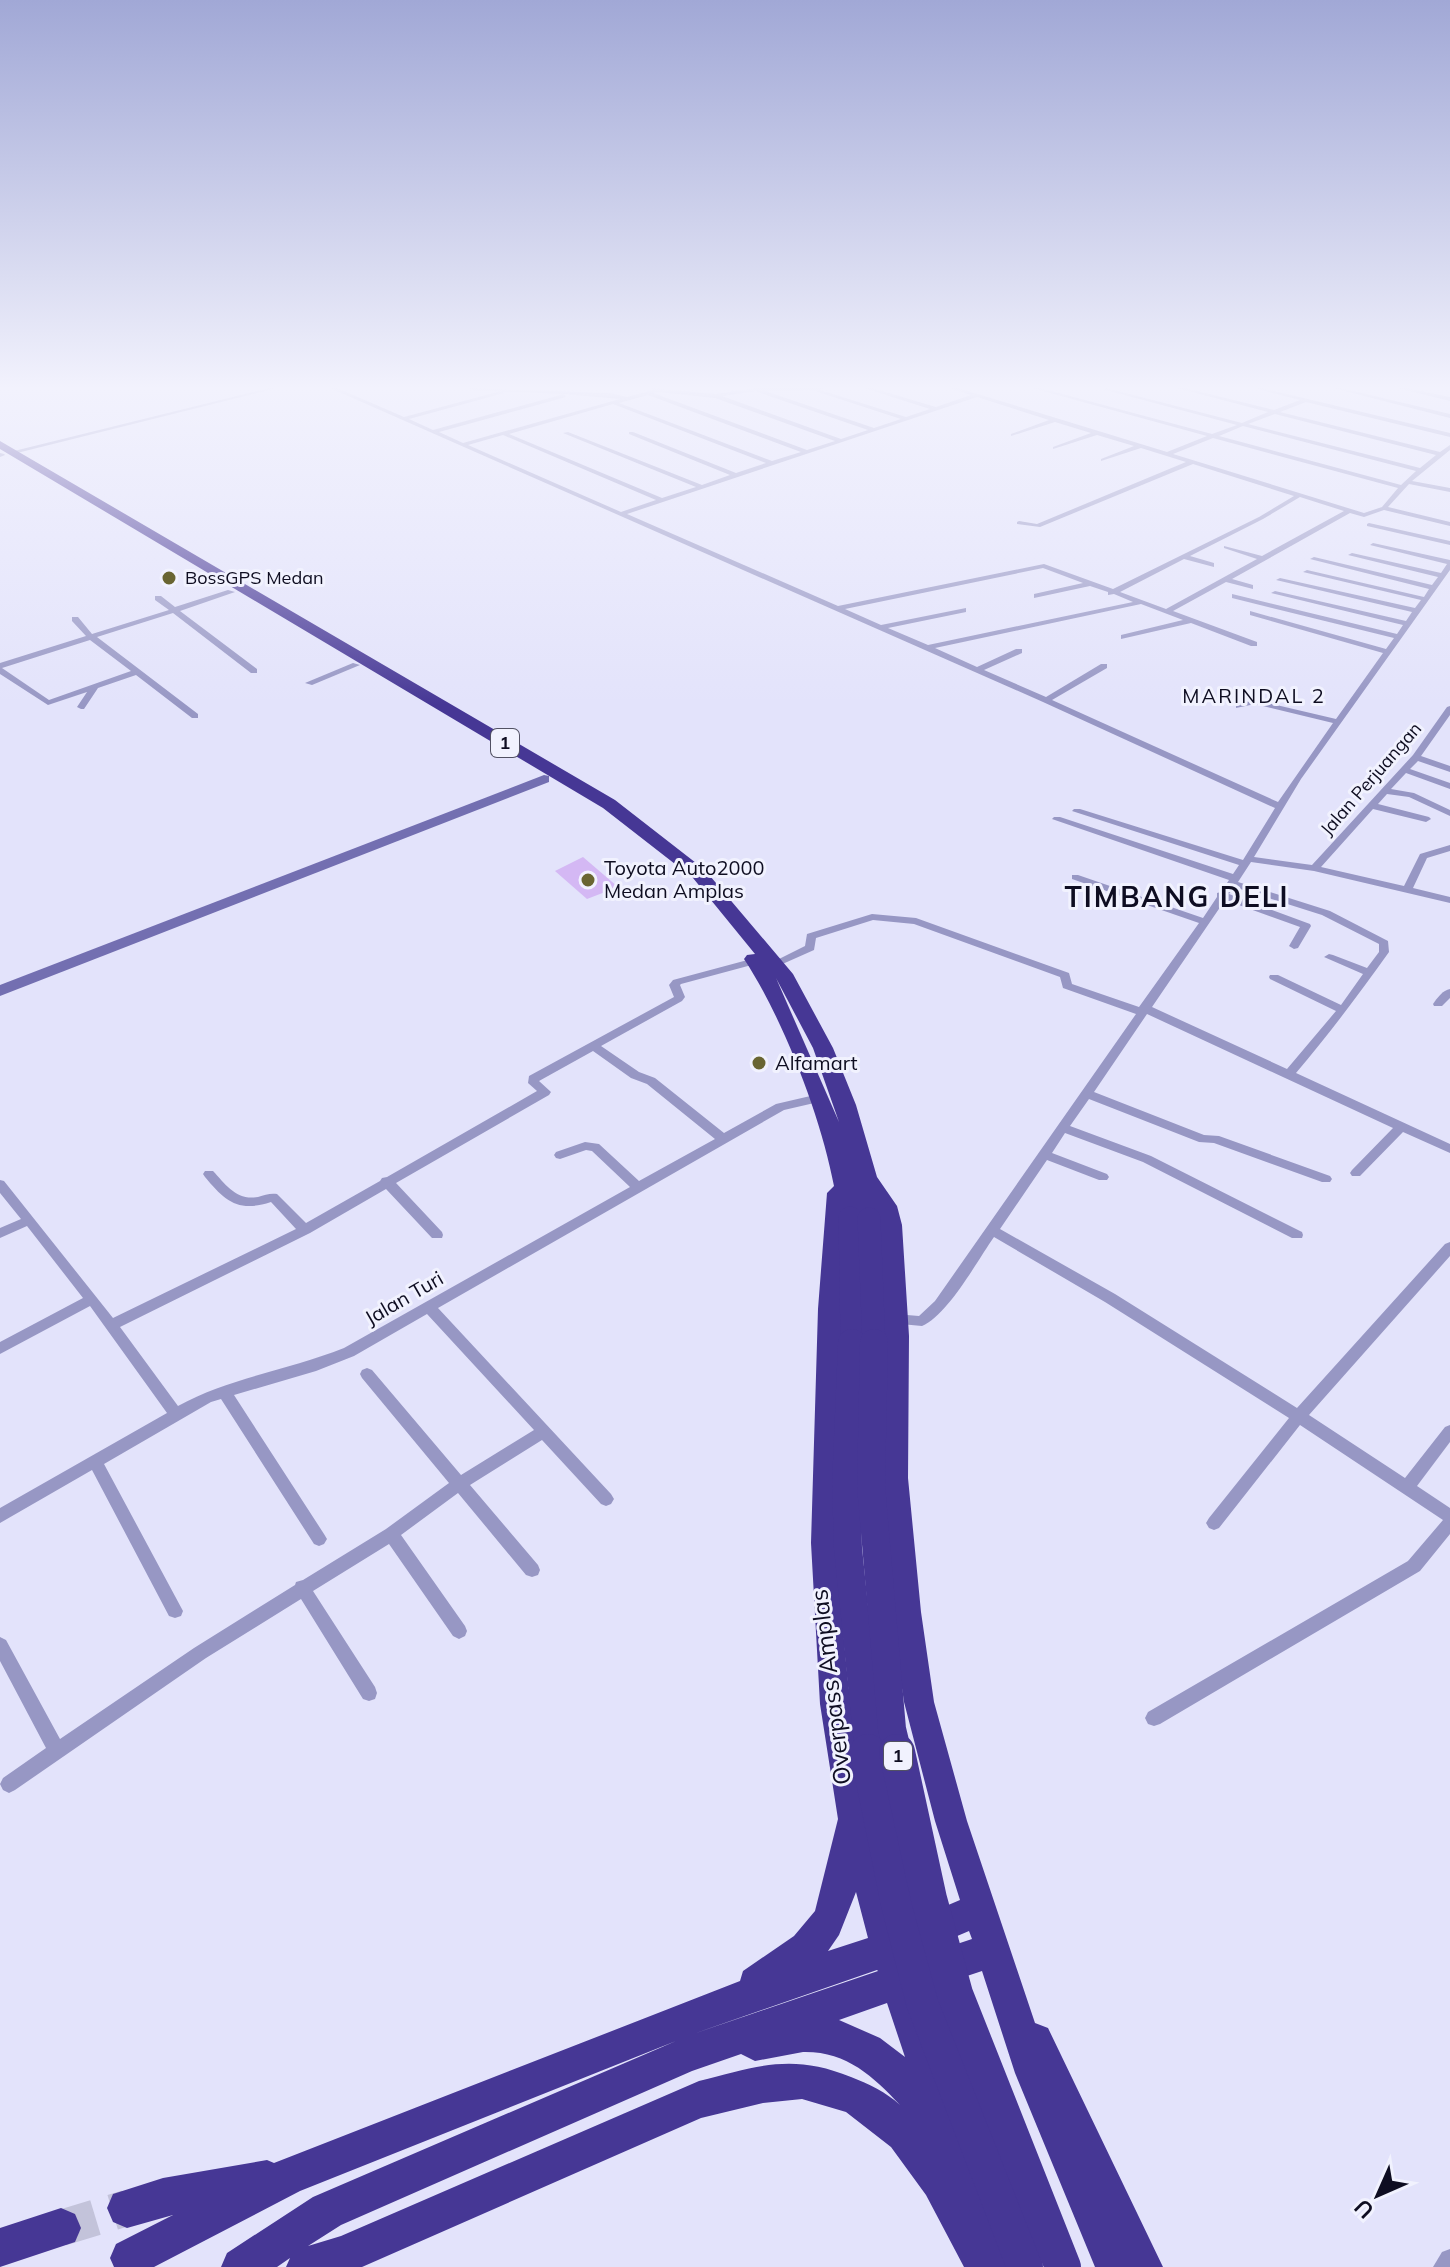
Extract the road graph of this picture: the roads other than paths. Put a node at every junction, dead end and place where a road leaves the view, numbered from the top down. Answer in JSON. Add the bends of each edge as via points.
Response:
{"nodes":[{"id":1,"x":71,"y":494,"type":"edge"},
{"id":2,"x":75,"y":494,"type":"edge"},
{"id":3,"x":574,"y":494,"type":"edge"},
{"id":4,"x":647,"y":494,"type":"edge"},
{"id":5,"x":681,"y":494,"type":"edge"},
{"id":6,"x":1115,"y":494,"type":"edge"},
{"id":7,"x":1291,"y":494,"type":"edge"},
{"id":8,"x":1396,"y":494,"type":"edge"},
{"id":9,"x":1298,"y":496,"type":"junction"},
{"id":10,"x":662,"y":500,"type":"junction"},
{"id":11,"x":1384,"y":508,"type":"junction"},
{"id":12,"x":1347,"y":512,"type":"junction"},
{"id":13,"x":620,"y":514,"type":"junction"},
{"id":14,"x":1019,"y":523,"type":"dead end"},
{"id":15,"x":1450,"y":524,"type":"edge"},
{"id":16,"x":1369,"y":525,"type":"dead end"},
{"id":17,"x":1450,"y":543,"type":"edge"},
{"id":18,"x":1373,"y":545,"type":"dead end"},
{"id":19,"x":1226,"y":547,"type":"dead end"},
{"id":20,"x":1352,"y":555,"type":"dead end"},
{"id":21,"x":1185,"y":557,"type":"junction"},
{"id":22,"x":1261,"y":558,"type":"junction"},
{"id":23,"x":1314,"y":559,"type":"dead end"},
{"id":24,"x":1450,"y":563,"type":"edge"},
{"id":25,"x":1211,"y":565,"type":"dead end"},
{"id":26,"x":1307,"y":572,"type":"dead end"},
{"id":27,"x":1441,"y":575,"type":"junction"},
{"id":28,"x":1225,"y":579,"type":"junction"},
{"id":29,"x":1280,"y":580,"type":"dead end"},
{"id":30,"x":1088,"y":584,"type":"junction"},
{"id":31,"x":1250,"y":587,"type":"dead end"},
{"id":32,"x":1433,"y":588,"type":"junction"},
{"id":33,"x":231,"y":592,"type":"junction"},
{"id":34,"x":1111,"y":593,"type":"junction"},
{"id":35,"x":1275,"y":593,"type":"dead end"},
{"id":36,"x":1037,"y":596,"type":"dead end"},
{"id":37,"x":1235,"y":596,"type":"dead end"},
{"id":38,"x":158,"y":598,"type":"dead end"},
{"id":39,"x":1424,"y":599,"type":"junction"},
{"id":40,"x":1139,"y":603,"type":"junction"},
{"id":41,"x":171,"y":609,"type":"junction"},
{"id":42,"x":837,"y":609,"type":"junction"},
{"id":43,"x":963,"y":610,"type":"dead end"},
{"id":44,"x":1417,"y":611,"type":"junction"},
{"id":45,"x":1166,"y":612,"type":"junction"},
{"id":46,"x":1253,"y":613,"type":"dead end"},
{"id":47,"x":75,"y":619,"type":"dead end"},
{"id":48,"x":1190,"y":621,"type":"junction"},
{"id":49,"x":1407,"y":624,"type":"junction"},
{"id":50,"x":879,"y":628,"type":"junction"},
{"id":51,"x":90,"y":636,"type":"junction"},
{"id":52,"x":1124,"y":637,"type":"dead end"},
{"id":53,"x":1398,"y":637,"type":"junction"},
{"id":54,"x":1254,"y":644,"type":"dead end"},
{"id":55,"x":926,"y":648,"type":"junction"},
{"id":56,"x":1019,"y":651,"type":"dead end"},
{"id":57,"x":1387,"y":652,"type":"junction"},
{"id":58,"x":356,"y":665,"type":"junction"},
{"id":59,"x":1104,"y":666,"type":"dead end"},
{"id":60,"x":0,"y":668,"type":"edge"},
{"id":61,"x":977,"y":670,"type":"junction"},
{"id":62,"x":254,"y":671,"type":"dead end"},
{"id":63,"x":137,"y":672,"type":"junction"},
{"id":64,"x":309,"y":683,"type":"dead end"},
{"id":65,"x":94,"y":688,"type":"junction"},
{"id":66,"x":1046,"y":700,"type":"junction"},
{"id":67,"x":1239,"y":706,"type":"dead end"},
{"id":68,"x":81,"y":707,"type":"dead end"},
{"id":69,"x":1450,"y":709,"type":"edge"},
{"id":70,"x":195,"y":716,"type":"dead end"},
{"id":71,"x":1338,"y":722,"type":"junction"},
{"id":72,"x":1416,"y":757,"type":"junction"},
{"id":73,"x":1450,"y":769,"type":"edge"},
{"id":74,"x":1405,"y":770,"type":"junction"},
{"id":75,"x":544,"y":779,"type":"junction"},
{"id":76,"x":1450,"y":786,"type":"edge"},
{"id":77,"x":1385,"y":791,"type":"junction"},
{"id":78,"x":1279,"y":806,"type":"junction"},
{"id":79,"x":1373,"y":806,"type":"junction"},
{"id":80,"x":1077,"y":811,"type":"dead end"},
{"id":81,"x":1450,"y":813,"type":"edge"},
{"id":82,"x":1057,"y":819,"type":"dead end"},
{"id":83,"x":1426,"y":819,"type":"dead end"},
{"id":84,"x":1450,"y":848,"type":"edge"},
{"id":85,"x":1247,"y":862,"type":"junction"},
{"id":86,"x":1314,"y":868,"type":"junction"},
{"id":87,"x":1075,"y":877,"type":"dead end"},
{"id":88,"x":1233,"y":880,"type":"junction"},
{"id":89,"x":1407,"y":890,"type":"junction"},
{"id":90,"x":1221,"y":895,"type":"junction"},
{"id":91,"x":1450,"y":900,"type":"edge"},
{"id":92,"x":1203,"y":921,"type":"junction"},
{"id":93,"x":1294,"y":946,"type":"dead end"},
{"id":94,"x":1329,"y":957,"type":"dead end"},
{"id":95,"x":755,"y":961,"type":"junction"},
{"id":96,"x":774,"y":964,"type":"junction"},
{"id":97,"x":1370,"y":973,"type":"junction"},
{"id":98,"x":1274,"y":977,"type":"dead end"},
{"id":99,"x":0,"y":991,"type":"edge"},
{"id":100,"x":1450,"y":992,"type":"edge"},
{"id":101,"x":1438,"y":1004,"type":"dead end"},
{"id":102,"x":1143,"y":1010,"type":"junction"},
{"id":103,"x":1343,"y":1010,"type":"junction"},
{"id":104,"x":594,"y":1046,"type":"junction"},
{"id":105,"x":1290,"y":1073,"type":"junction"},
{"id":106,"x":1088,"y":1094,"type":"junction"},
{"id":107,"x":819,"y":1098,"type":"junction"},
{"id":108,"x":1402,"y":1126,"type":"junction"},
{"id":109,"x":1063,"y":1128,"type":"junction"},
{"id":110,"x":723,"y":1139,"type":"junction"},
{"id":111,"x":1450,"y":1149,"type":"edge"},
{"id":112,"x":560,"y":1155,"type":"dead end"},
{"id":113,"x":1045,"y":1155,"type":"junction"},
{"id":114,"x":1356,"y":1173,"type":"dead end"},
{"id":115,"x":209,"y":1174,"type":"dead end"},
{"id":116,"x":854,"y":1175,"type":"junction"},
{"id":117,"x":1103,"y":1177,"type":"dead end"},
{"id":118,"x":1326,"y":1179,"type":"dead end"},
{"id":119,"x":386,"y":1181,"type":"junction"},
{"id":120,"x":639,"y":1188,"type":"junction"},
{"id":121,"x":3,"y":1192,"type":"edge"},
{"id":122,"x":859,"y":1219,"type":"junction"},
{"id":123,"x":27,"y":1221,"type":"junction"},
{"id":124,"x":305,"y":1230,"type":"junction"},
{"id":125,"x":993,"y":1231,"type":"junction"},
{"id":126,"x":0,"y":1233,"type":"edge"},
{"id":127,"x":437,"y":1235,"type":"dead end"},
{"id":128,"x":1297,"y":1235,"type":"dead end"},
{"id":129,"x":1450,"y":1247,"type":"edge"},
{"id":130,"x":92,"y":1299,"type":"junction"},
{"id":131,"x":429,"y":1307,"type":"junction"},
{"id":132,"x":895,"y":1319,"type":"junction"},
{"id":133,"x":111,"y":1325,"type":"junction"},
{"id":134,"x":0,"y":1349,"type":"edge"},
{"id":135,"x":367,"y":1374,"type":"dead end"},
{"id":136,"x":224,"y":1391,"type":"junction"},
{"id":137,"x":175,"y":1413,"type":"junction"},
{"id":138,"x":1300,"y":1415,"type":"junction"},
{"id":139,"x":1450,"y":1431,"type":"edge"},
{"id":140,"x":543,"y":1432,"type":"junction"},
{"id":141,"x":95,"y":1461,"type":"junction"},
{"id":142,"x":459,"y":1484,"type":"junction"},
{"id":143,"x":1407,"y":1487,"type":"junction"},
{"id":144,"x":606,"y":1499,"type":"dead end"},
{"id":145,"x":0,"y":1516,"type":"edge"},
{"id":146,"x":1450,"y":1516,"type":"edge"},
{"id":147,"x":1214,"y":1523,"type":"dead end"},
{"id":148,"x":1450,"y":1523,"type":"edge"},
{"id":149,"x":391,"y":1534,"type":"junction"},
{"id":150,"x":319,"y":1539,"type":"dead end"},
{"id":151,"x":532,"y":1570,"type":"dead end"},
{"id":152,"x":302,"y":1587,"type":"junction"},
{"id":153,"x":175,"y":1611,"type":"dead end"},
{"id":154,"x":459,"y":1631,"type":"dead end"},
{"id":155,"x":0,"y":1645,"type":"edge"},
{"id":156,"x":369,"y":1693,"type":"dead end"},
{"id":157,"x":1154,"y":1718,"type":"dead end"},
{"id":158,"x":57,"y":1751,"type":"junction"},
{"id":159,"x":9,"y":1784,"type":"dead end"},
{"id":160,"x":854,"y":1816,"type":"junction"},
{"id":161,"x":980,"y":1909,"type":"junction"},
{"id":162,"x":894,"y":1965,"type":"junction"},
{"id":163,"x":1000,"y":1966,"type":"junction"},
{"id":164,"x":732,"y":2001,"type":"junction"},
{"id":165,"x":689,"y":2054,"type":"junction"},
{"id":166,"x":951,"y":2139,"type":"junction"},
{"id":167,"x":288,"y":2176,"type":"junction"},
{"id":168,"x":127,"y":2208,"type":"tunnel mouth"},
{"id":169,"x":61,"y":2228,"type":"tunnel mouth"},
{"id":170,"x":0,"y":2248,"type":"edge"},
{"id":171,"x":130,"y":2258,"type":"dead end"},
{"id":172,"x":1450,"y":2260,"type":"edge"},
{"id":173,"x":241,"y":2267,"type":"edge"},
{"id":174,"x":306,"y":2267,"type":"edge"},
{"id":175,"x":985,"y":2267,"type":"edge"},
{"id":176,"x":996,"y":2267,"type":"edge"},
{"id":177,"x":1025,"y":2267,"type":"edge"},
{"id":178,"x":1063,"y":2267,"type":"edge"},
{"id":179,"x":1115,"y":2267,"type":"edge"},
{"id":180,"x":1143,"y":2267,"type":"edge"},
{"id":181,"x":1444,"y":2267,"type":"edge"}],
"edges":[{"from":1,"to":33,"type":"highway","number":"1"},
{"from":2,"to":96,"type":"highway","number":"1","via":[[624,814],[699,874]]},
{"from":3,"to":13,"type":"street"},
{"from":4,"to":10,"type":"street"},
{"from":5,"to":10,"type":"street"},
{"from":6,"to":14,"type":"street","via":[[1038,526]]},
{"from":7,"to":9,"type":"street"},
{"from":8,"to":11,"type":"street"},
{"from":9,"to":12,"type":"street"},
{"from":9,"to":21,"type":"street"},
{"from":10,"to":13,"type":"street"},
{"from":11,"to":12,"type":"street","via":[[1371,515]]},
{"from":11,"to":15,"type":"street"},
{"from":12,"to":22,"type":"street"},
{"from":13,"to":42,"type":"street"},
{"from":16,"to":17,"type":"street"},
{"from":18,"to":24,"type":"street"},
{"from":19,"to":22,"type":"street"},
{"from":20,"to":27,"type":"street"},
{"from":21,"to":25,"type":"street"},
{"from":21,"to":34,"type":"street"},
{"from":22,"to":28,"type":"street"},
{"from":23,"to":32,"type":"street"},
{"from":24,"to":27,"type":"street"},
{"from":26,"to":39,"type":"street"},
{"from":27,"to":32,"type":"street"},
{"from":28,"to":31,"type":"street"},
{"from":28,"to":45,"type":"street"},
{"from":29,"to":44,"type":"street"},
{"from":30,"to":34,"type":"street"},
{"from":30,"to":36,"type":"street"},
{"from":30,"to":42,"type":"street","via":[[1041,566]]},
{"from":32,"to":39,"type":"street"},
{"from":33,"to":41,"type":"street"},
{"from":33,"to":58,"type":"highway","number":"1"},
{"from":34,"to":40,"type":"street"},
{"from":35,"to":49,"type":"street"},
{"from":37,"to":53,"type":"street"},
{"from":38,"to":41,"type":"street"},
{"from":39,"to":44,"type":"street"},
{"from":40,"to":45,"type":"street"},
{"from":40,"to":55,"type":"street"},
{"from":41,"to":51,"type":"street"},
{"from":41,"to":62,"type":"street"},
{"from":42,"to":50,"type":"street"},
{"from":43,"to":50,"type":"street"},
{"from":44,"to":49,"type":"street"},
{"from":45,"to":48,"type":"street"},
{"from":46,"to":57,"type":"street"},
{"from":47,"to":51,"type":"street"},
{"from":48,"to":52,"type":"street"},
{"from":48,"to":54,"type":"street"},
{"from":49,"to":53,"type":"street"},
{"from":50,"to":55,"type":"street"},
{"from":51,"to":60,"type":"street"},
{"from":51,"to":63,"type":"street"},
{"from":53,"to":57,"type":"street"},
{"from":55,"to":61,"type":"street"},
{"from":56,"to":61,"type":"street"},
{"from":57,"to":71,"type":"street"},
{"from":58,"to":64,"type":"street"},
{"from":58,"to":75,"type":"highway","number":"1"},
{"from":59,"to":66,"type":"street"},
{"from":60,"to":65,"type":"street","via":[[48,703]]},
{"from":61,"to":66,"type":"street"},
{"from":63,"to":65,"type":"street"},
{"from":63,"to":70,"type":"street"},
{"from":65,"to":68,"type":"street"},
{"from":66,"to":78,"type":"street"},
{"from":67,"to":71,"type":"street","via":[[1255,702]]},
{"from":69,"to":72,"type":"street","name":"Jalan Perjuangan","via":[[1438,734]]},
{"from":71,"to":78,"type":"street"},
{"from":72,"to":73,"type":"street"},
{"from":72,"to":74,"type":"street","name":"Jalan Perjuangan"},
{"from":74,"to":76,"type":"street"},
{"from":74,"to":77,"type":"street","name":"Jalan Perjuangan"},
{"from":75,"to":95,"type":"highway","number":"1","via":[[658,854],[727,923]]},
{"from":75,"to":99,"type":"street"},
{"from":77,"to":79,"type":"street","name":"Jalan Perjuangan"},
{"from":77,"to":81,"type":"street","via":[[1411,795]]},
{"from":78,"to":85,"type":"street"},
{"from":79,"to":83,"type":"street"},
{"from":79,"to":86,"type":"street","name":"Jalan Perjuangan"},
{"from":80,"to":85,"type":"street"},
{"from":82,"to":88,"type":"street"},
{"from":84,"to":89,"type":"street","via":[[1423,856]]},
{"from":85,"to":86,"type":"street"},
{"from":85,"to":88,"type":"street"},
{"from":86,"to":89,"type":"street"},
{"from":87,"to":92,"type":"street"},
{"from":88,"to":90,"type":"street"},
{"from":88,"to":97,"type":"street","via":[[1312,907],[1381,940],[1384,952]]},
{"from":89,"to":91,"type":"street"},
{"from":90,"to":92,"type":"street"},
{"from":90,"to":93,"type":"street","via":[[1306,926]]},
{"from":92,"to":102,"type":"street"},
{"from":94,"to":97,"type":"street"},
{"from":95,"to":104,"type":"street","via":[[677,982],[678,999]]},
{"from":95,"to":107,"type":"highway","number":"1","via":[[770,981]]},
{"from":96,"to":102,"type":"street","via":[[810,948],[811,936],[851,922],[872,917],[916,921],[1065,975],[1067,986]]},
{"from":96,"to":116,"type":"highway","number":"1","via":[[823,1048],[845,1105]]},
{"from":97,"to":103,"type":"street"},
{"from":98,"to":103,"type":"street"},
{"from":100,"to":101,"type":"street"},
{"from":102,"to":105,"type":"street"},
{"from":102,"to":106,"type":"street"},
{"from":103,"to":105,"type":"street"},
{"from":104,"to":110,"type":"street","via":[[651,1081]]},
{"from":104,"to":119,"type":"street","via":[[533,1079],[545,1092]]},
{"from":105,"to":108,"type":"street"},
{"from":106,"to":109,"type":"street"},
{"from":106,"to":118,"type":"street"},
{"from":107,"to":110,"type":"street","name":"Jalan Turi","via":[[780,1107]]},
{"from":107,"to":116,"type":"highway","number":"1"},
{"from":108,"to":111,"type":"street"},
{"from":108,"to":114,"type":"street"},
{"from":109,"to":113,"type":"street"},
{"from":109,"to":128,"type":"street","via":[[1147,1159]]},
{"from":110,"to":120,"type":"street","name":"Jalan Turi"},
{"from":112,"to":120,"type":"street","via":[[595,1147]]},
{"from":113,"to":117,"type":"street"},
{"from":113,"to":125,"type":"street"},
{"from":115,"to":124,"type":"street","via":[[237,1202],[273,1197]]},
{"from":116,"to":122,"type":"highway","name":"Overpass Amplas","number":"1"},
{"from":116,"to":132,"type":"highway","via":[[885,1206]]},
{"from":116,"to":160,"type":"highway","via":[[832,1242],[824,1580],[826,1628]]},
{"from":119,"to":124,"type":"street"},
{"from":119,"to":127,"type":"street"},
{"from":120,"to":131,"type":"street","name":"Jalan Turi"},
{"from":121,"to":123,"type":"street"},
{"from":122,"to":177,"type":"highway","name":"Overpass Amplas","number":"1","bridge":true,"via":[[846,1484],[864,1731],[924,2002]]},
{"from":122,"to":178,"type":"highway","name":"Overpass Amplas","number":"1","bridge":true,"via":[[875,1362],[871,1486],[892,1729],[955,1994]]},
{"from":123,"to":126,"type":"street"},
{"from":123,"to":130,"type":"street"},
{"from":124,"to":133,"type":"street"},
{"from":125,"to":132,"type":"street","via":[[940,1305],[922,1321]]},
{"from":125,"to":138,"type":"street"},
{"from":129,"to":138,"type":"street"},
{"from":130,"to":133,"type":"street"},
{"from":130,"to":134,"type":"street"},
{"from":131,"to":136,"type":"street","name":"Jalan Turi","via":[[349,1352]]},
{"from":131,"to":140,"type":"street"},
{"from":132,"to":161,"type":"highway","via":[[894,1478],[906,1612],[919,1702]]},
{"from":133,"to":137,"type":"street"},
{"from":135,"to":142,"type":"street"},
{"from":136,"to":137,"type":"street","name":"Jalan Turi"},
{"from":136,"to":150,"type":"street"},
{"from":137,"to":141,"type":"street","name":"Jalan Turi"},
{"from":138,"to":143,"type":"street"},
{"from":138,"to":147,"type":"street"},
{"from":139,"to":143,"type":"street"},
{"from":140,"to":142,"type":"street"},
{"from":140,"to":144,"type":"street"},
{"from":141,"to":145,"type":"street","name":"Jalan Turi"},
{"from":141,"to":153,"type":"street"},
{"from":142,"to":149,"type":"street"},
{"from":142,"to":151,"type":"street"},
{"from":143,"to":146,"type":"street"},
{"from":148,"to":157,"type":"street","via":[[1414,1566]]},
{"from":149,"to":152,"type":"street"},
{"from":149,"to":154,"type":"street"},
{"from":152,"to":156,"type":"street"},
{"from":152,"to":158,"type":"street"},
{"from":155,"to":158,"type":"street"},
{"from":158,"to":159,"type":"street"},
{"from":160,"to":162,"type":"highway"},
{"from":160,"to":164,"type":"highway","via":[[836,1899],[822,1932],[800,1954]]},
{"from":161,"to":162,"type":"highway"},
{"from":161,"to":163,"type":"highway"},
{"from":162,"to":163,"type":"highway"},
{"from":162,"to":164,"type":"highway"},
{"from":162,"to":165,"type":"highway"},
{"from":162,"to":166,"type":"highway"},
{"from":163,"to":179,"type":"highway","via":[[1033,2073]]},
{"from":163,"to":180,"type":"highway"},
{"from":164,"to":167,"type":"highway"},
{"from":165,"to":166,"type":"highway","via":[[812,2033],[850,2043],[883,2060],[912,2087]]},
{"from":165,"to":173,"type":"highway","via":[[327,2211]]},
{"from":166,"to":176,"type":"highway"},
{"from":167,"to":168,"type":"highway"},
{"from":167,"to":171,"type":"highway"},
{"from":169,"to":170,"type":"highway"},
{"from":172,"to":181,"type":"street"},
{"from":174,"to":175,"type":"highway","via":[[699,2100],[759,2084],[805,2081],[859,2096],[886,2115],[955,2207]]}]}
